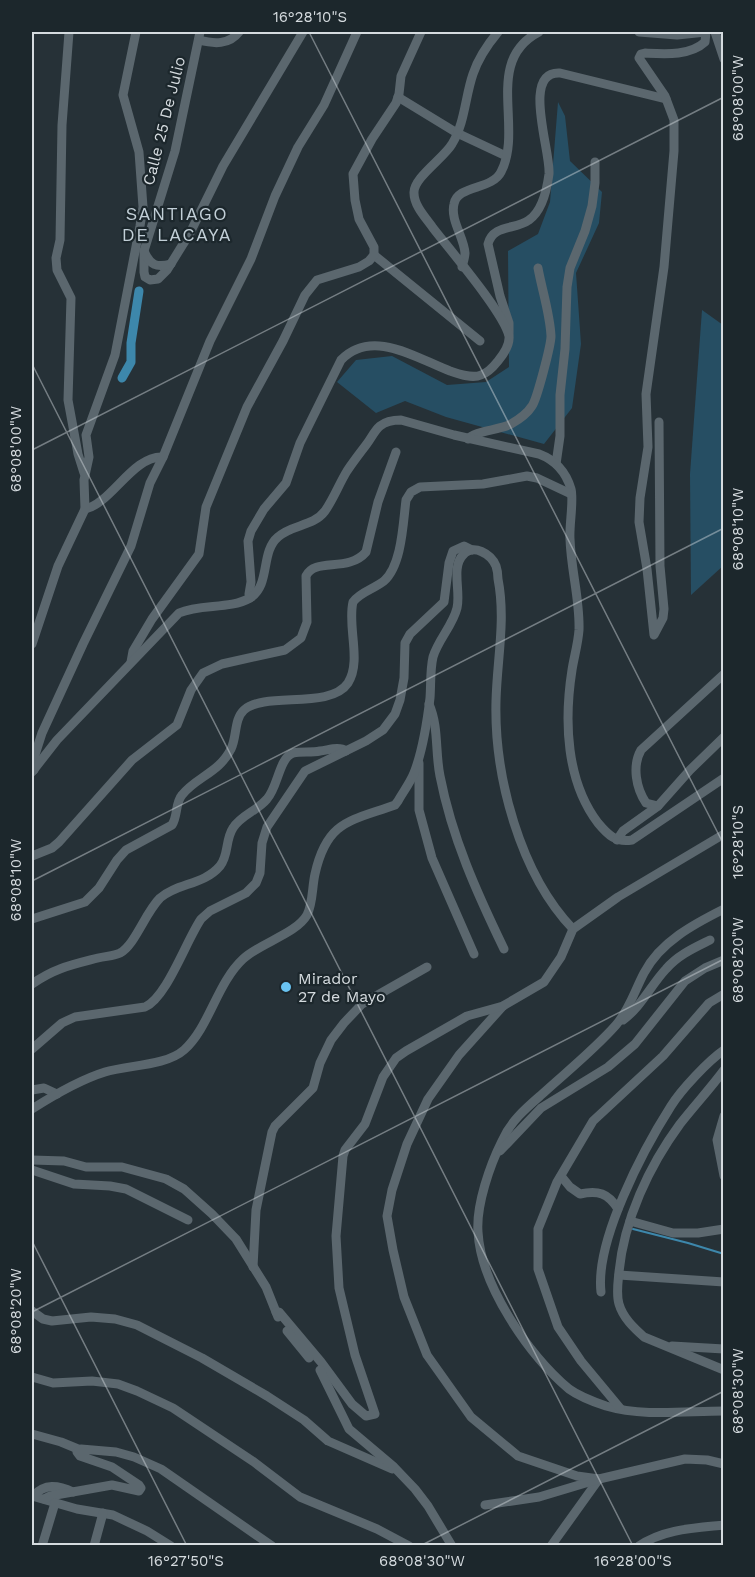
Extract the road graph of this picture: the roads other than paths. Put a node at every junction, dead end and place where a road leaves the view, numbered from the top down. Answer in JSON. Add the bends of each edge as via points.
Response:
{"nodes":[{"id":1,"x":69,"y":32,"type":"edge"},
{"id":2,"x":136,"y":32,"type":"edge"},
{"id":3,"x":239,"y":32,"type":"edge"},
{"id":4,"x":303,"y":32,"type":"edge"},
{"id":5,"x":357,"y":32,"type":"edge"},
{"id":6,"x":421,"y":32,"type":"edge"},
{"id":7,"x":498,"y":32,"type":"edge"},
{"id":8,"x":539,"y":32,"type":"edge"},
{"id":9,"x":639,"y":32,"type":"edge"},
{"id":10,"x":706,"y":32,"type":"edge"},
{"id":11,"x":715,"y":32,"type":"edge"},
{"id":12,"x":200,"y":36,"type":"edge"},
{"id":13,"x":723,"y":59,"type":"edge"},
{"id":14,"x":398,"y":97,"type":"junction"},
{"id":15,"x":666,"y":99,"type":"junction"},
{"id":16,"x":457,"y":133,"type":"junction"},
{"id":17,"x":506,"y":156,"type":"junction"},
{"id":18,"x":595,"y":162,"type":"dead end"},
{"id":19,"x":145,"y":226,"type":"junction"},
{"id":20,"x":144,"y":251,"type":"junction"},
{"id":21,"x":375,"y":255,"type":"junction"},
{"id":22,"x":171,"y":264,"type":"junction"},
{"id":23,"x":462,"y":267,"type":"junction"},
{"id":24,"x":538,"y":268,"type":"dead end"},
{"id":25,"x":509,"y":336,"type":"junction"},
{"id":26,"x":480,"y":341,"type":"dead end"},
{"id":27,"x":659,"y":422,"type":"dead end"},
{"id":28,"x":468,"y":438,"type":"junction"},
{"id":29,"x":396,"y":452,"type":"dead end"},
{"id":30,"x":163,"y":457,"type":"junction"},
{"id":31,"x":556,"y":464,"type":"junction"},
{"id":32,"x":84,"y":473,"type":"junction"},
{"id":33,"x":572,"y":494,"type":"junction"},
{"id":34,"x":85,"y":509,"type":"junction"},
{"id":35,"x":472,"y":550,"type":"junction"},
{"id":36,"x":250,"y":598,"type":"junction"},
{"id":37,"x":32,"y":640,"type":"edge"},
{"id":38,"x":131,"y":662,"type":"junction"},
{"id":39,"x":723,"y":674,"type":"edge"},
{"id":40,"x":429,"y":704,"type":"junction"},
{"id":41,"x":723,"y":737,"type":"edge"},
{"id":42,"x":346,"y":751,"type":"junction"},
{"id":43,"x":419,"y":755,"type":"junction"},
{"id":44,"x":33,"y":771,"type":"edge"},
{"id":45,"x":723,"y":778,"type":"edge"},
{"id":46,"x":658,"y":806,"type":"junction"},
{"id":47,"x":723,"y":834,"type":"edge"},
{"id":48,"x":617,"y":840,"type":"junction"},
{"id":49,"x":32,"y":856,"type":"edge"},
{"id":50,"x":723,"y":909,"type":"edge"},
{"id":51,"x":32,"y":919,"type":"edge"},
{"id":52,"x":573,"y":929,"type":"junction"},
{"id":53,"x":710,"y":940,"type":"dead end"},
{"id":54,"x":504,"y":949,"type":"dead end"},
{"id":55,"x":474,"y":954,"type":"dead end"},
{"id":56,"x":723,"y":960,"type":"edge"},
{"id":57,"x":427,"y":967,"type":"dead end"},
{"id":58,"x":32,"y":984,"type":"edge"},
{"id":59,"x":723,"y":994,"type":"edge"},
{"id":60,"x":503,"y":1006,"type":"junction"},
{"id":61,"x":617,"y":1024,"type":"junction"},
{"id":62,"x":32,"y":1049,"type":"edge"},
{"id":63,"x":723,"y":1050,"type":"edge"},
{"id":64,"x":723,"y":1070,"type":"edge"},
{"id":65,"x":32,"y":1090,"type":"edge"},
{"id":66,"x":57,"y":1094,"type":"junction"},
{"id":67,"x":32,"y":1109,"type":"edge"},
{"id":68,"x":723,"y":1116,"type":"edge"},
{"id":69,"x":721,"y":1144,"type":"edge"},
{"id":70,"x":496,"y":1156,"type":"junction"},
{"id":71,"x":32,"y":1160,"type":"edge"},
{"id":72,"x":32,"y":1170,"type":"edge"},
{"id":73,"x":561,"y":1176,"type":"junction"},
{"id":74,"x":723,"y":1176,"type":"edge"},
{"id":75,"x":618,"y":1209,"type":"junction"},
{"id":76,"x":188,"y":1220,"type":"dead end"},
{"id":77,"x":630,"y":1221,"type":"junction"},
{"id":78,"x":723,"y":1229,"type":"edge"},
{"id":79,"x":253,"y":1267,"type":"junction"},
{"id":80,"x":619,"y":1275,"type":"junction"},
{"id":81,"x":723,"y":1282,"type":"edge"},
{"id":82,"x":601,"y":1292,"type":"dead end"},
{"id":83,"x":32,"y":1311,"type":"edge"},
{"id":84,"x":276,"y":1312,"type":"junction"},
{"id":85,"x":663,"y":1345,"type":"junction"},
{"id":86,"x":723,"y":1349,"type":"edge"},
{"id":87,"x":723,"y":1370,"type":"edge"},
{"id":88,"x":32,"y":1377,"type":"edge"},
{"id":89,"x":620,"y":1408,"type":"junction"},
{"id":90,"x":723,"y":1411,"type":"edge"},
{"id":91,"x":32,"y":1434,"type":"edge"},
{"id":92,"x":78,"y":1449,"type":"junction"},
{"id":93,"x":723,"y":1464,"type":"edge"},
{"id":94,"x":394,"y":1467,"type":"junction"},
{"id":95,"x":599,"y":1479,"type":"junction"},
{"id":96,"x":73,"y":1492,"type":"junction"},
{"id":97,"x":32,"y":1496,"type":"edge"},
{"id":98,"x":44,"y":1499,"type":"junction"},
{"id":99,"x":55,"y":1503,"type":"junction"},
{"id":100,"x":485,"y":1505,"type":"dead end"},
{"id":101,"x":103,"y":1514,"type":"junction"},
{"id":102,"x":723,"y":1525,"type":"edge"},
{"id":103,"x":42,"y":1545,"type":"edge"},
{"id":104,"x":94,"y":1545,"type":"edge"},
{"id":105,"x":171,"y":1545,"type":"edge"},
{"id":106,"x":272,"y":1545,"type":"edge"},
{"id":107,"x":409,"y":1545,"type":"edge"},
{"id":108,"x":452,"y":1545,"type":"edge"},
{"id":109,"x":551,"y":1545,"type":"edge"},
{"id":110,"x":639,"y":1545,"type":"edge"}],
"edges":[{"from":1,"to":32,"type":"street","via":[[56,258],[57,270],[71,297],[69,400]]},
{"from":2,"to":19,"type":"street","via":[[123,95],[139,152]]},
{"from":3,"to":12,"type":"street","via":[[234,38],[214,44]]},
{"from":4,"to":22,"type":"street","via":[[223,166]]},
{"from":5,"to":30,"type":"street","via":[[324,105],[280,186]]},
{"from":6,"to":14,"type":"street","via":[[401,76]]},
{"from":7,"to":16,"type":"street","via":[[473,73]]},
{"from":8,"to":17,"type":"street","via":[[517,51],[507,79]]},
{"from":9,"to":10,"type":"street"},
{"from":10,"to":15,"type":"street","via":[[705,42],[696,48],[639,56]]},
{"from":11,"to":13,"type":"street"},
{"from":12,"to":19,"type":"street","name":"Calle 25 De Julio","via":[[168,179]]},
{"from":14,"to":16,"type":"street"},
{"from":14,"to":21,"type":"street","via":[[353,174],[359,219],[375,247]]},
{"from":15,"to":25,"type":"street","via":[[560,73],[544,78],[539,102],[549,162],[546,190],[535,215],[498,231],[488,244]]},
{"from":15,"to":27,"type":"street","via":[[674,120],[674,151],[646,394],[648,447],[639,522],[654,635],[664,609]]},
{"from":16,"to":17,"type":"street"},
{"from":16,"to":23,"type":"street","via":[[448,150],[417,181],[414,193],[423,214]]},
{"from":17,"to":23,"type":"street","via":[[503,169],[492,182],[456,197],[454,213],[465,253]]},
{"from":18,"to":31,"type":"street","via":[[592,207],[567,287]]},
{"from":19,"to":20,"type":"street","name":"Calle 25 De Julio"},
{"from":19,"to":32,"type":"street","via":[[115,355],[86,435],[89,457]]},
{"from":20,"to":22,"type":"street","via":[[155,266]]},
{"from":20,"to":22,"type":"street","via":[[145,277],[150,280],[159,278]]},
{"from":21,"to":26,"type":"street"},
{"from":21,"to":38,"type":"street","via":[[359,267],[317,280],[304,295],[247,407],[206,507],[199,554],[152,619],[133,651]]},
{"from":23,"to":25,"type":"street"},
{"from":24,"to":28,"type":"street","via":[[550,340],[535,401],[509,425]]},
{"from":25,"to":36,"type":"street","via":[[498,361],[479,376],[452,372],[390,347],[348,352],[310,422],[285,483],[251,531]]},
{"from":28,"to":31,"type":"street","via":[[539,454]]},
{"from":28,"to":36,"type":"street","via":[[401,420],[379,427],[320,517],[274,540],[262,582]]},
{"from":29,"to":49,"type":"street","via":[[366,552],[351,563],[313,567],[308,572],[307,622],[301,638],[285,650],[215,666],[202,673],[177,725],[132,760],[59,842]]},
{"from":30,"to":34,"type":"street","via":[[152,458],[94,506]]},
{"from":30,"to":44,"type":"street","via":[[150,483],[122,567],[42,733]]},
{"from":31,"to":33,"type":"street"},
{"from":32,"to":34,"type":"street"},
{"from":33,"to":48,"type":"street","via":[[570,540],[579,629],[569,697],[569,741],[575,776],[586,803],[599,824]]},
{"from":33,"to":51,"type":"street","via":[[527,476],[411,492],[406,500],[394,567],[383,582],[353,602],[353,662],[346,685],[337,692],[261,703],[244,710],[229,752],[215,770],[182,795],[172,825],[126,850],[85,902]]},
{"from":34,"to":37,"type":"street","via":[[58,566]]},
{"from":35,"to":40,"type":"street","via":[[459,563],[457,608],[434,657]]},
{"from":35,"to":42,"type":"street","via":[[464,546],[453,551],[444,602],[408,637],[402,691],[395,714],[383,730]]},
{"from":35,"to":52,"type":"street","via":[[485,552],[496,565],[502,598],[498,750],[510,810],[524,849],[557,913]]},
{"from":36,"to":38,"type":"street","via":[[179,613]]},
{"from":38,"to":44,"type":"street"},
{"from":39,"to":46,"type":"street","via":[[636,759],[642,796]]},
{"from":40,"to":43,"type":"street"},
{"from":40,"to":54,"type":"street","via":[[435,717],[439,774],[454,833]]},
{"from":41,"to":46,"type":"street"},
{"from":42,"to":58,"type":"street","via":[[339,748],[288,756],[269,797],[234,826],[223,861],[214,872],[162,896],[122,952],[59,968]]},
{"from":42,"to":62,"type":"street","via":[[312,766],[302,776],[267,827],[256,883],[201,919],[152,1004],[75,1017]]},
{"from":43,"to":55,"type":"street","via":[[419,810],[432,858]]},
{"from":43,"to":66,"type":"street","via":[[414,773],[395,805],[354,818],[333,834],[318,863],[307,914],[293,928],[238,963],[182,1052],[162,1061],[106,1072]]},
{"from":45,"to":48,"type":"street","via":[[639,837],[625,842]]},
{"from":46,"to":48,"type":"street","via":[[623,831]]},
{"from":47,"to":52,"type":"street"},
{"from":50,"to":61,"type":"street","via":[[662,949],[650,963]]},
{"from":52,"to":60,"type":"street","via":[[544,982]]},
{"from":53,"to":61,"type":"street","via":[[666,968],[636,1007]]},
{"from":56,"to":70,"type":"street","via":[[685,981],[635,1044],[609,1066],[541,1107]]},
{"from":57,"to":79,"type":"street","via":[[362,1004],[331,1040],[313,1088],[275,1126],[256,1210]]},
{"from":59,"to":73,"type":"street","via":[[709,1003],[663,1056],[593,1121]]},
{"from":60,"to":84,"type":"street","via":[[467,1016],[396,1058],[383,1077],[365,1124],[343,1156],[336,1236],[339,1288],[355,1355],[375,1414],[366,1416],[352,1404]]},
{"from":60,"to":95,"type":"street","via":[[459,1055],[428,1099],[411,1135],[387,1216],[393,1250],[404,1297],[427,1355],[471,1417],[518,1456],[577,1476]]},
{"from":61,"to":70,"type":"street","via":[[524,1110],[508,1130]]},
{"from":63,"to":75,"type":"street","via":[[671,1105]]},
{"from":64,"to":77,"type":"street","via":[[668,1143]]},
{"from":65,"to":66,"type":"street","via":[[44,1088]]},
{"from":66,"to":67,"type":"street"},
{"from":68,"to":69,"type":"street","via":[[717,1140]]},
{"from":69,"to":74,"type":"street"},
{"from":70,"to":89,"type":"street","via":[[478,1219],[479,1246],[487,1273],[517,1330],[549,1371],[579,1395]]},
{"from":71,"to":79,"type":"street","via":[[122,1167],[176,1184],[236,1239]]},
{"from":72,"to":76,"type":"street","via":[[74,1184],[126,1189]]},
{"from":73,"to":75,"type":"street","via":[[580,1194],[594,1191],[612,1200]]},
{"from":73,"to":89,"type":"street","via":[[538,1229],[538,1269],[558,1326]]},
{"from":75,"to":82,"type":"street","via":[[599,1276]]},
{"from":77,"to":78,"type":"street","via":[[673,1233]]},
{"from":77,"to":80,"type":"street"},
{"from":79,"to":84,"type":"street"},
{"from":80,"to":81,"type":"street"},
{"from":80,"to":85,"type":"street","via":[[617,1293],[623,1312],[644,1337]]},
{"from":83,"to":94,"type":"street","via":[[43,1319],[91,1317],[137,1325],[267,1396],[328,1441]]},
{"from":84,"to":94,"type":"street","via":[[325,1379],[349,1429]]},
{"from":85,"to":86,"type":"street"},
{"from":85,"to":87,"type":"street"},
{"from":88,"to":107,"type":"street","via":[[53,1383],[118,1384],[137,1391],[173,1408],[300,1497]]},
{"from":89,"to":90,"type":"street","via":[[643,1412]]},
{"from":91,"to":92,"type":"street"},
{"from":92,"to":96,"type":"street","via":[[80,1456],[112,1467],[141,1488],[135,1492],[112,1485]]},
{"from":92,"to":106,"type":"street","via":[[116,1452],[160,1469]]},
{"from":93,"to":95,"type":"street","via":[[685,1459]]},
{"from":94,"to":108,"type":"street","via":[[422,1497]]},
{"from":95,"to":100,"type":"street","via":[[540,1497]]},
{"from":95,"to":109,"type":"street"},
{"from":96,"to":97,"type":"street","via":[[51,1486]]},
{"from":96,"to":98,"type":"street"},
{"from":97,"to":98,"type":"street"},
{"from":98,"to":99,"type":"street"},
{"from":99,"to":101,"type":"street"},
{"from":99,"to":103,"type":"street"},
{"from":101,"to":104,"type":"street"},
{"from":101,"to":105,"type":"street","via":[[128,1522]]},
{"from":102,"to":110,"type":"street","via":[[679,1530]]}]}
